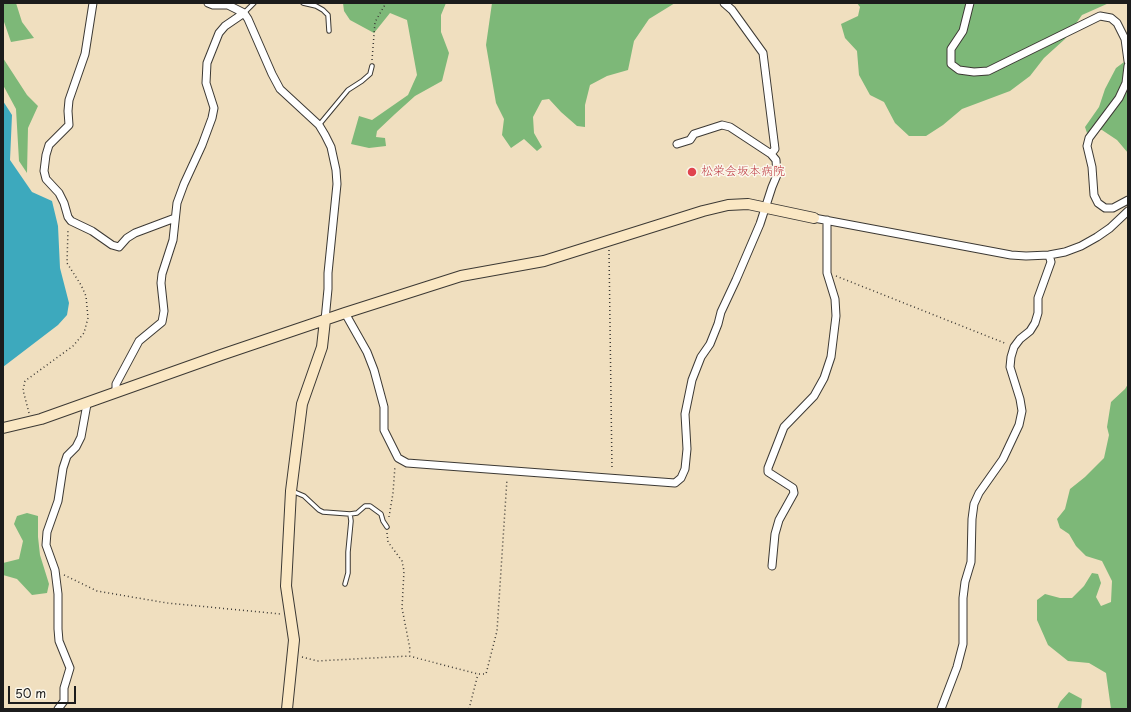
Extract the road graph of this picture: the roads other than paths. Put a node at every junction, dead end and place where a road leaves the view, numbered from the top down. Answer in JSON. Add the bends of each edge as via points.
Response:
{"nodes":[{"id":1,"x":93,"y":3,"type":"edge"},
{"id":2,"x":208,"y":3,"type":"edge"},
{"id":3,"x":254,"y":3,"type":"edge"},
{"id":4,"x":303,"y":3,"type":"edge"},
{"id":5,"x":724,"y":3,"type":"edge"},
{"id":6,"x":970,"y":3,"type":"edge"},
{"id":7,"x":244,"y":13,"type":"junction"},
{"id":8,"x":329,"y":31,"type":"dead end"},
{"id":9,"x":1128,"y":61,"type":"edge"},
{"id":10,"x":372,"y":66,"type":"road end"},
{"id":11,"x":1128,"y":66,"type":"edge"},
{"id":12,"x":319,"y":126,"type":"junction"},
{"id":13,"x":677,"y":144,"type":"dead end"},
{"id":14,"x":772,"y":154,"type":"junction"},
{"id":15,"x":1128,"y":200,"type":"edge"},
{"id":16,"x":765,"y":207,"type":"junction"},
{"id":17,"x":1128,"y":211,"type":"edge"},
{"id":18,"x":175,"y":218,"type":"junction"},
{"id":19,"x":814,"y":218,"type":"joint"},
{"id":20,"x":826,"y":220,"type":"junction"},
{"id":21,"x":1049,"y":255,"type":"junction"},
{"id":22,"x":345,"y":313,"type":"junction"},
{"id":23,"x":325,"y":320,"type":"junction"},
{"id":24,"x":116,"y":392,"type":"junction"},
{"id":25,"x":87,"y":404,"type":"junction"},
{"id":26,"x":3,"y":428,"type":"edge"},
{"id":27,"x":291,"y":491,"type":"junction"},
{"id":28,"x":350,"y":514,"type":"junction"},
{"id":29,"x":387,"y":527,"type":"road end"},
{"id":30,"x":772,"y":566,"type":"dead end"},
{"id":31,"x":345,"y":584,"type":"dead end"},
{"id":32,"x":58,"y":709,"type":"edge"},
{"id":33,"x":287,"y":709,"type":"edge"},
{"id":34,"x":941,"y":709,"type":"edge"}],
"edges":[{"from":1,"to":18,"type":"street","via":[[85,54],[69,100],[69,125],[49,145],[44,171],[46,179],[59,193],[68,217],[112,245],[119,247],[135,233]]},
{"from":2,"to":7,"type":"street","via":[[228,5]]},
{"from":3,"to":7,"type":"lane"},
{"from":4,"to":8,"type":"lane","via":[[316,6],[328,15]]},
{"from":5,"to":14,"type":"street","via":[[732,10],[763,54],[775,149]]},
{"from":6,"to":9,"type":"street","via":[[963,30],[951,49],[951,64],[959,70],[988,71],[1100,16],[1111,18],[1117,23],[1125,39]]},
{"from":7,"to":12,"type":"street","via":[[280,89]]},
{"from":7,"to":18,"type":"street","via":[[219,33],[207,62],[206,83],[214,108],[212,118],[184,184]]},
{"from":10,"to":12,"type":"lane","via":[[370,74],[348,90]]},
{"from":11,"to":15,"type":"street","via":[[1126,83],[1119,98],[1089,138],[1087,146],[1094,195],[1098,203],[1105,208],[1113,208]]},
{"from":12,"to":23,"type":"street","via":[[331,147],[337,184]]},
{"from":13,"to":14,"type":"street","via":[[690,140],[694,134],[722,125],[730,127]]},
{"from":14,"to":16,"type":"street","via":[[776,160],[777,175]]},
{"from":16,"to":19,"type":"street"},
{"from":16,"to":22,"type":"street","via":[[748,204],[728,205],[703,211],[544,260],[462,276]]},
{"from":16,"to":22,"type":"street","via":[[710,344],[700,357],[692,380],[685,414],[685,469],[675,483],[406,462],[398,458],[384,430],[384,407],[374,370]]},
{"from":17,"to":21,"type":"street","via":[[1097,237],[1070,250]]},
{"from":18,"to":24,"type":"street","via":[[173,240],[162,274],[162,322],[139,341],[116,384]]},
{"from":19,"to":20,"type":"street"},
{"from":20,"to":21,"type":"street","via":[[1011,255]]},
{"from":20,"to":30,"type":"street","via":[[827,273],[835,299],[836,316],[831,357],[814,396],[784,427],[768,468],[768,472],[793,488],[794,493],[779,520]]},
{"from":21,"to":34,"type":"street","via":[[1051,262],[1038,298],[1035,323],[1014,347],[1011,357],[1010,367],[1022,411],[1019,425],[1004,459],[974,504],[971,562],[963,598],[963,644],[958,667]]},
{"from":22,"to":23,"type":"street"},
{"from":23,"to":24,"type":"street"},
{"from":23,"to":27,"type":"street","via":[[322,347],[302,404]]},
{"from":24,"to":25,"type":"street"},
{"from":25,"to":26,"type":"street"},
{"from":25,"to":32,"type":"street","via":[[81,437],[67,456],[58,501],[47,532],[46,545],[55,570],[58,594],[60,641],[70,668],[64,688],[64,701]]},
{"from":27,"to":28,"type":"lane","via":[[304,496],[318,510]]},
{"from":27,"to":33,"type":"street","via":[[286,586],[294,640]]},
{"from":28,"to":29,"type":"lane","via":[[370,506],[381,514]]},
{"from":28,"to":31,"type":"lane","via":[[348,573]]}]}
